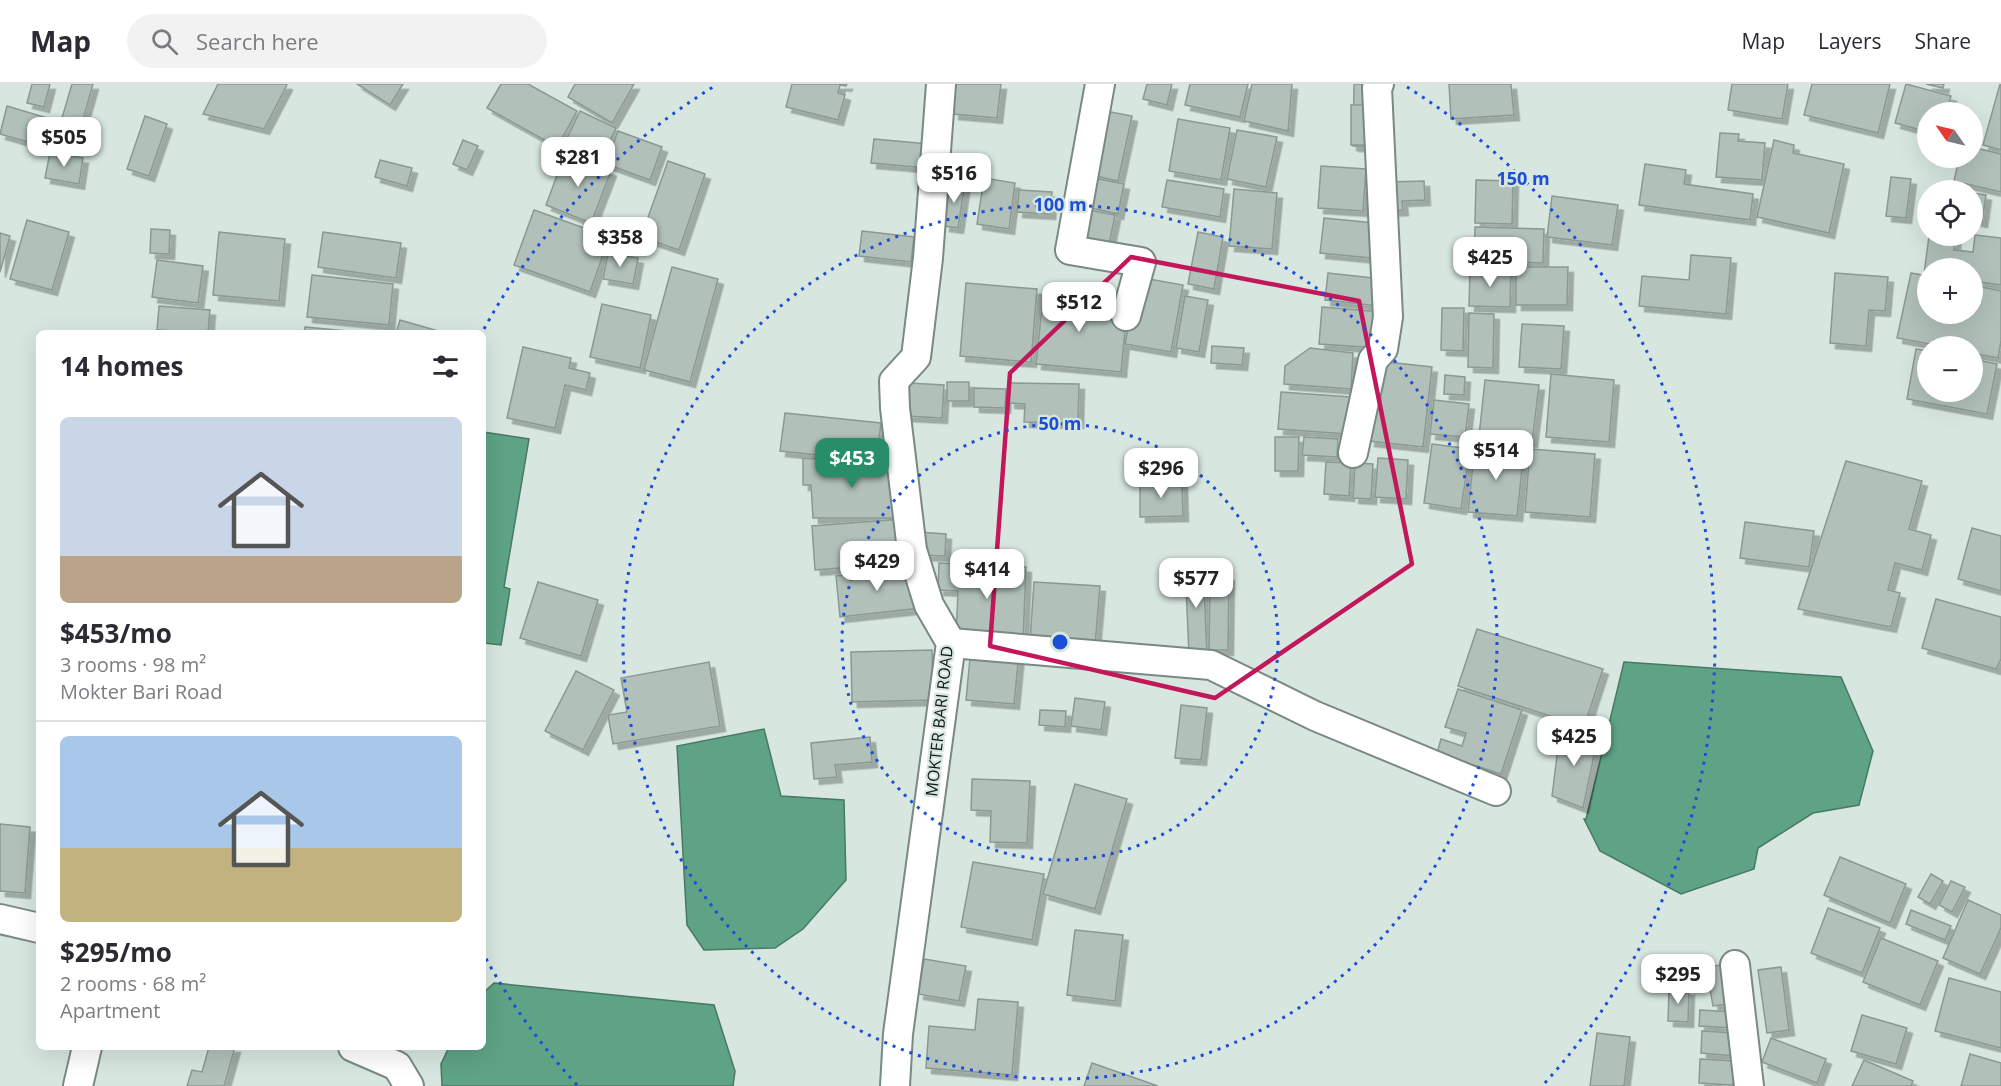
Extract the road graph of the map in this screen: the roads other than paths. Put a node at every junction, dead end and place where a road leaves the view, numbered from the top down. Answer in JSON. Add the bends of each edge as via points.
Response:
{"nodes":[{"id":1,"x":941,"y":84,"type":"edge"},
{"id":2,"x":1100,"y":84,"type":"edge"},
{"id":3,"x":1379,"y":84,"type":"edge"},
{"id":4,"x":1126,"y":316,"type":"dead end"},
{"id":5,"x":1353,"y":453,"type":"dead end"},
{"id":6,"x":951,"y":643,"type":"junction"},
{"id":7,"x":1496,"y":791,"type":"dead end"},
{"id":8,"x":0,"y":919,"type":"edge"},
{"id":9,"x":36,"y":927,"type":"edge"},
{"id":10,"x":1735,"y":965,"type":"dead end"},
{"id":11,"x":86,"y":1050,"type":"edge"},
{"id":12,"x":359,"y":1050,"type":"edge"},
{"id":13,"x":78,"y":1086,"type":"edge"},
{"id":14,"x":409,"y":1086,"type":"edge"},
{"id":15,"x":895,"y":1086,"type":"edge"},
{"id":16,"x":1749,"y":1086,"type":"edge"}],
"edges":[{"from":1,"to":6,"type":"street","name":"MOKTER BARI ROAD","via":[[916,357],[894,381],[912,550],[929,605]]},
{"from":2,"to":4,"type":"street","via":[[1070,250],[1141,262]]},
{"from":3,"to":5,"type":"street","via":[[1388,317],[1383,349],[1372,360]]},
{"from":6,"to":7,"type":"street","via":[[1211,665],[1315,716]]},
{"from":6,"to":15,"type":"street","name":"MOKTER BARI ROAD","via":[[898,1034]]},
{"from":8,"to":9,"type":"street"},
{"from":10,"to":16,"type":"street"},
{"from":11,"to":13,"type":"street"},
{"from":12,"to":14,"type":"street","via":[[397,1066]]}]}
